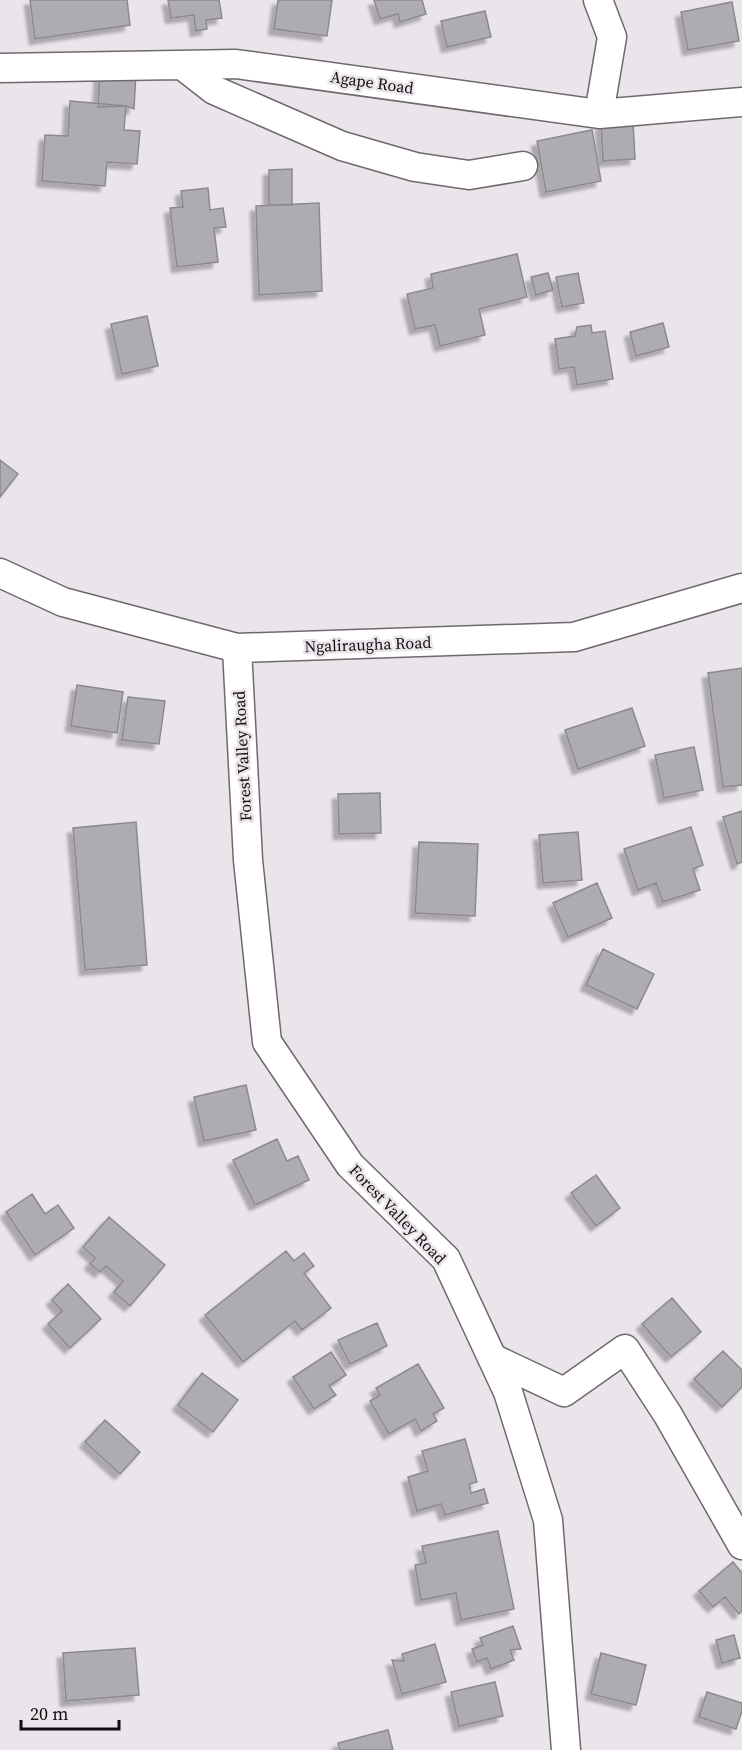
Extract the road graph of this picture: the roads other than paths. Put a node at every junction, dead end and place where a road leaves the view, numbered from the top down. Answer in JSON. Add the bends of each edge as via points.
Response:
{"nodes":[{"id":1,"x":598,"y":0,"type":"edge"},
{"id":2,"x":182,"y":65,"type":"junction"},
{"id":3,"x":0,"y":68,"type":"edge"},
{"id":4,"x":742,"y":102,"type":"edge"},
{"id":5,"x":599,"y":114,"type":"junction"},
{"id":6,"x":523,"y":166,"type":"dead end"},
{"id":7,"x":0,"y":573,"type":"edge"},
{"id":8,"x":742,"y":588,"type":"edge"},
{"id":9,"x":237,"y":648,"type":"junction"},
{"id":10,"x":492,"y":1358,"type":"junction"},
{"id":11,"x":742,"y":1545,"type":"edge"},
{"id":12,"x":566,"y":1750,"type":"edge"}],
"edges":[{"from":1,"to":5,"type":"street","via":[[612,37]]},
{"from":2,"to":3,"type":"street","name":"Agape Road"},
{"from":2,"to":5,"type":"street","name":"Agape Road","via":[[237,64]]},
{"from":2,"to":6,"type":"street","via":[[214,90],[342,146],[415,167],[469,175]]},
{"from":4,"to":5,"type":"street","name":"Agape Road"},
{"from":7,"to":9,"type":"street","name":"Ngaliraugha Road","via":[[63,602]]},
{"from":8,"to":9,"type":"street","name":"Ngaliraugha Road","via":[[574,637]]},
{"from":9,"to":10,"type":"street","name":"Forest Valley Road","via":[[248,861],[267,1042],[350,1165],[446,1259]]},
{"from":10,"to":11,"type":"street","via":[[564,1392],[625,1349],[668,1415]]},
{"from":10,"to":12,"type":"street","name":"Forest Valley Road","via":[[508,1392],[548,1520]]}]}
